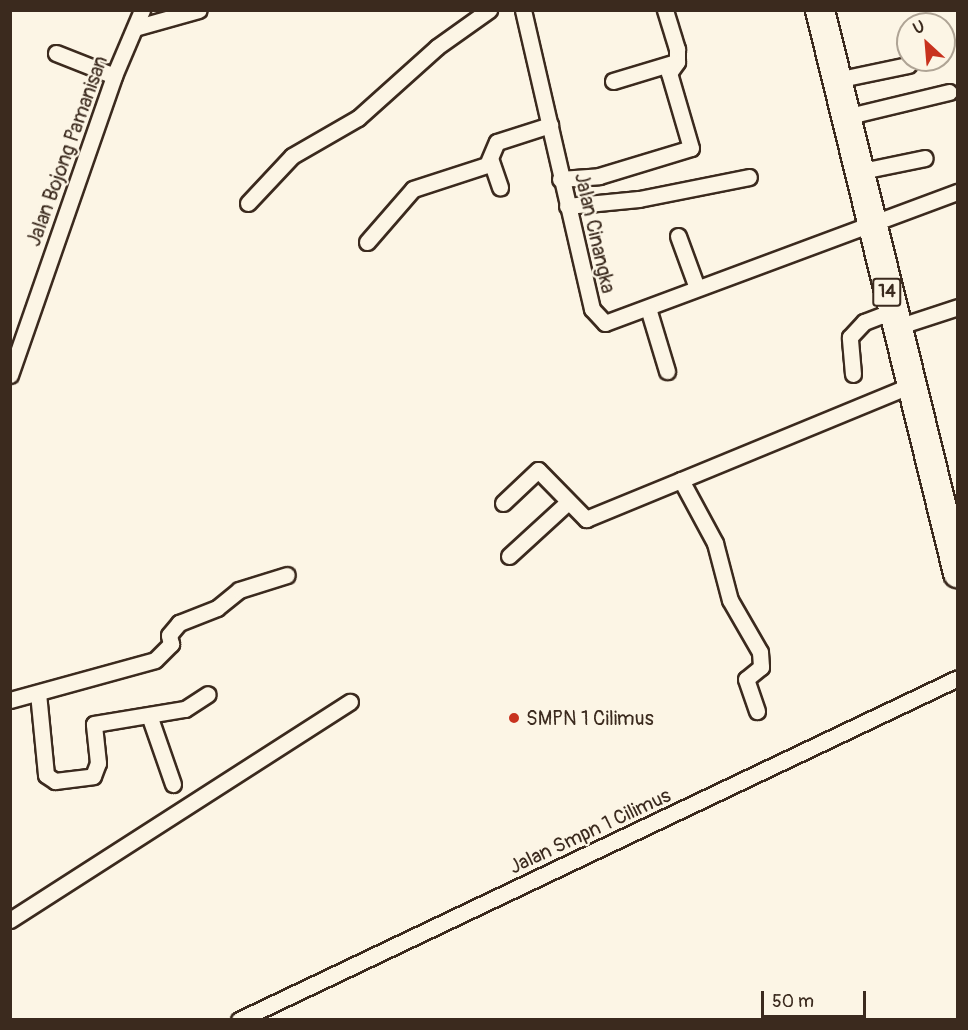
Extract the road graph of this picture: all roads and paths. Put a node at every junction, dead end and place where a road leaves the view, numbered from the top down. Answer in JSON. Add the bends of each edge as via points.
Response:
{"nodes":[{"id":1,"x":142,"y":10,"type":"edge"},
{"id":2,"x":199,"y":10,"type":"edge"},
{"id":3,"x":489,"y":10,"type":"edge"},
{"id":4,"x":523,"y":10,"type":"edge"},
{"id":5,"x":665,"y":10,"type":"edge"},
{"id":6,"x":820,"y":10,"type":"edge"},
{"id":7,"x":138,"y":27,"type":"junction"},
{"id":8,"x":57,"y":54,"type":"dead end"},
{"id":9,"x":677,"y":62,"type":"junction"},
{"id":10,"x":896,"y":68,"type":"edge"},
{"id":11,"x":114,"y":76,"type":"junction"},
{"id":12,"x":836,"y":80,"type":"junction"},
{"id":13,"x":613,"y":81,"type":"dead end"},
{"id":14,"x":949,"y":92,"type":"dead end"},
{"id":15,"x":845,"y":117,"type":"junction"},
{"id":16,"x":550,"y":125,"type":"junction"},
{"id":17,"x":925,"y":158,"type":"dead end"},
{"id":18,"x":491,"y":161,"type":"junction"},
{"id":19,"x":857,"y":172,"type":"junction"},
{"id":20,"x":749,"y":177,"type":"dead end"},
{"id":21,"x":560,"y":179,"type":"junction"},
{"id":22,"x":500,"y":187,"type":"dead end"},
{"id":23,"x":957,"y":192,"type":"edge"},
{"id":24,"x":248,"y":203,"type":"dead end"},
{"id":25,"x":567,"y":206,"type":"junction"},
{"id":26,"x":871,"y":224,"type":"junction"},
{"id":27,"x":678,"y":236,"type":"dead end"},
{"id":28,"x":367,"y":242,"type":"dead end"},
{"id":29,"x":697,"y":288,"type":"junction"},
{"id":30,"x":957,"y":307,"type":"edge"},
{"id":31,"x":648,"y":308,"type":"junction"},
{"id":32,"x":895,"y":319,"type":"junction"},
{"id":33,"x":667,"y":371,"type":"dead end"},
{"id":34,"x":853,"y":374,"type":"dead end"},
{"id":35,"x":10,"y":375,"type":"edge"},
{"id":36,"x":912,"y":385,"type":"junction"},
{"id":37,"x":681,"y":480,"type":"junction"},
{"id":38,"x":568,"y":502,"type":"junction"},
{"id":39,"x":503,"y":503,"type":"dead end"},
{"id":40,"x":509,"y":556,"type":"dead end"},
{"id":41,"x":957,"y":573,"type":"edge"},
{"id":42,"x":287,"y":575,"type":"dead end"},
{"id":43,"x":957,"y":678,"type":"edge"},
{"id":44,"x":38,"y":693,"type":"junction"},
{"id":45,"x":208,"y":694,"type":"dead end"},
{"id":46,"x":10,"y":700,"type":"edge"},
{"id":47,"x":350,"y":702,"type":"dead end"},
{"id":48,"x":757,"y":711,"type":"dead end"},
{"id":49,"x":150,"y":718,"type":"junction"},
{"id":50,"x":173,"y":784,"type":"dead end"},
{"id":51,"x":10,"y":920,"type":"edge"},
{"id":52,"x":239,"y":1020,"type":"edge"}],
"edges":[{"from":1,"to":7,"type":"street","name":"Jalan Bojong Pamanisan"},
{"from":2,"to":7,"type":"street"},
{"from":3,"to":24,"type":"street","via":[[437,47],[358,118],[292,156]]},
{"from":4,"to":16,"type":"street","name":"Jalan Cinangka"},
{"from":5,"to":9,"type":"street"},
{"from":6,"to":12,"type":"highway","number":"14"},
{"from":7,"to":11,"type":"street","name":"Jalan Bojong Pamanisan"},
{"from":8,"to":11,"type":"street"},
{"from":9,"to":13,"type":"street"},
{"from":9,"to":21,"type":"street","via":[[669,72],[691,148],[599,176]]},
{"from":10,"to":12,"type":"street"},
{"from":11,"to":35,"type":"street","name":"Jalan Bojong Pamanisan"},
{"from":12,"to":15,"type":"highway","number":"14"},
{"from":14,"to":15,"type":"street"},
{"from":15,"to":19,"type":"highway","number":"14"},
{"from":16,"to":18,"type":"street","via":[[496,142],[490,150]]},
{"from":16,"to":21,"type":"street","name":"Jalan Cinangka"},
{"from":17,"to":19,"type":"street"},
{"from":18,"to":22,"type":"street"},
{"from":18,"to":28,"type":"street","via":[[413,189]]},
{"from":19,"to":26,"type":"highway","number":"14"},
{"from":20,"to":25,"type":"street","via":[[649,198]]},
{"from":21,"to":25,"type":"street","name":"Jalan Cinangka"},
{"from":23,"to":26,"type":"street","name":"Jalan Cinangka"},
{"from":25,"to":31,"type":"street","name":"Jalan Cinangka","via":[[596,317],[615,321]]},
{"from":26,"to":29,"type":"street","name":"Jalan Cinangka"},
{"from":26,"to":32,"type":"highway","number":"14"},
{"from":27,"to":29,"type":"street"},
{"from":29,"to":31,"type":"street","name":"Jalan Cinangka"},
{"from":30,"to":32,"type":"street"},
{"from":31,"to":33,"type":"street"},
{"from":32,"to":34,"type":"street","via":[[864,322],[850,337]]},
{"from":32,"to":36,"type":"highway","number":"14"},
{"from":36,"to":37,"type":"street"},
{"from":36,"to":41,"type":"highway","number":"14"},
{"from":37,"to":38,"type":"street","via":[[589,519]]},
{"from":37,"to":48,"type":"street","via":[[715,543],[730,600],[760,652],[761,667],[746,679]]},
{"from":38,"to":39,"type":"street","via":[[538,470]]},
{"from":38,"to":40,"type":"street"},
{"from":42,"to":44,"type":"street","via":[[238,590],[217,608],[178,623],[169,634],[171,644],[154,660]]},
{"from":43,"to":52,"type":"street","name":"Jalan Smpn 1 Cilimus"},
{"from":44,"to":46,"type":"street"},
{"from":44,"to":49,"type":"street","via":[[46,776],[56,781],[93,776],[98,763],[94,724]]},
{"from":45,"to":49,"type":"street","via":[[185,709]]},
{"from":47,"to":51,"type":"street"},
{"from":49,"to":50,"type":"street"}]}
